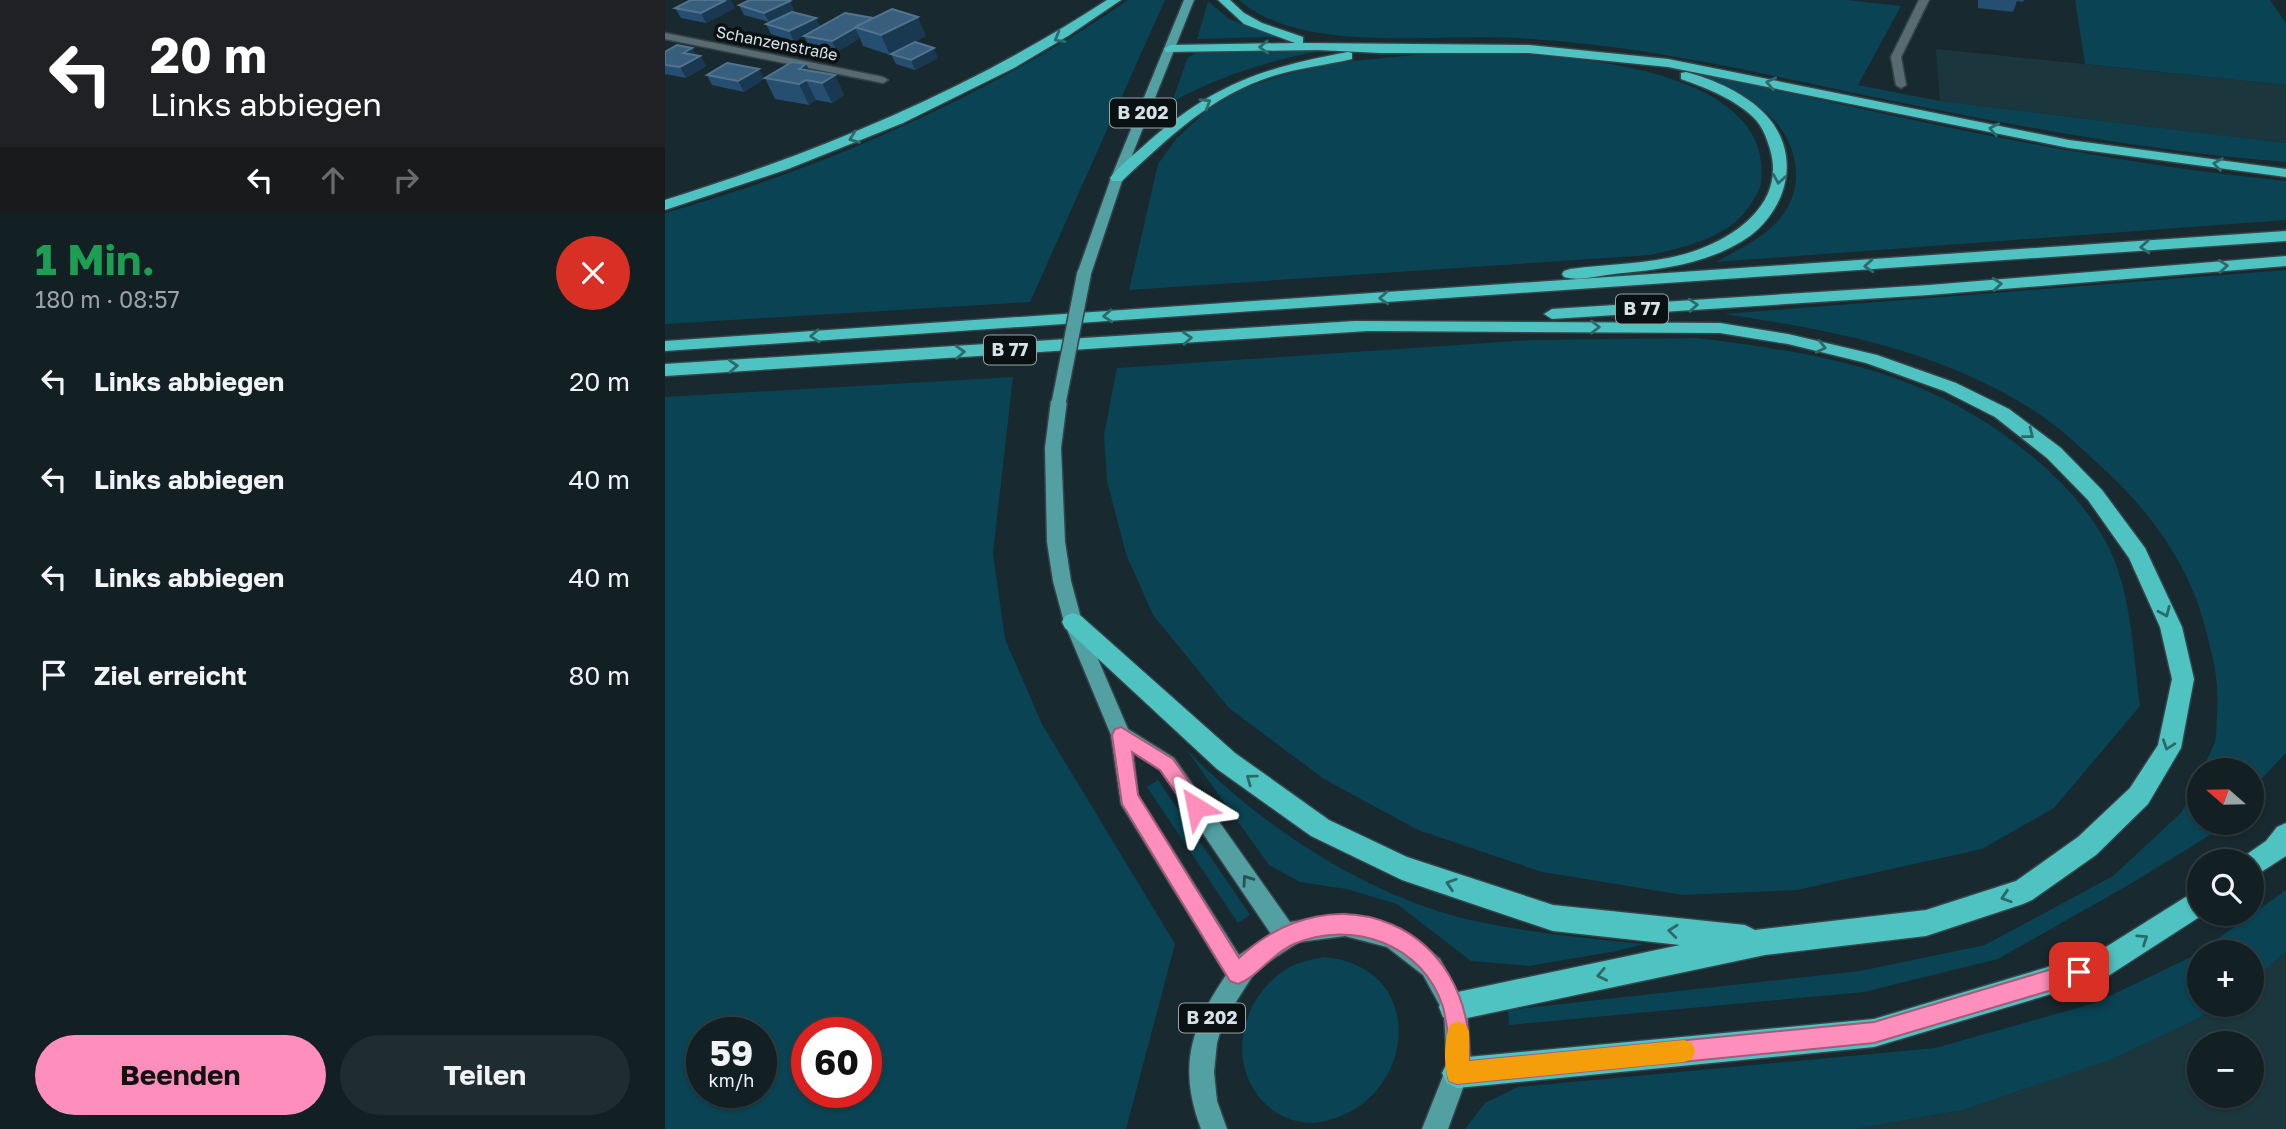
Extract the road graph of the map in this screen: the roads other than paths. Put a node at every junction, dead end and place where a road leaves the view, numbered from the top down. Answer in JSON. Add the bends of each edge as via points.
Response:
{"nodes":[{"id":1,"x":1115,"y":0,"type":"edge"},
{"id":2,"x":1189,"y":0,"type":"edge"},
{"id":3,"x":1224,"y":0,"type":"edge"},
{"id":4,"x":1924,"y":0,"type":"edge"},
{"id":5,"x":665,"y":36,"type":"edge"},
{"id":6,"x":1318,"y":46,"type":"junction"},
{"id":7,"x":1170,"y":49,"type":"junction"},
{"id":8,"x":1381,"y":49,"type":"junction"},
{"id":9,"x":1626,"y":60,"type":"junction"},
{"id":10,"x":883,"y":80,"type":"dead end"},
{"id":11,"x":1901,"y":85,"type":"dead end"},
{"id":12,"x":2286,"y":173,"type":"edge"},
{"id":13,"x":1117,"y":178,"type":"junction"},
{"id":14,"x":665,"y":205,"type":"edge"},
{"id":15,"x":2286,"y":236,"type":"edge"},
{"id":16,"x":2286,"y":261,"type":"edge"},
{"id":17,"x":1452,"y":293,"type":"junction"},
{"id":18,"x":1355,"y":326,"type":"junction"},
{"id":19,"x":665,"y":346,"type":"edge"},
{"id":20,"x":665,"y":370,"type":"edge"},
{"id":21,"x":1073,"y":622,"type":"junction"},
{"id":22,"x":1121,"y":735,"type":"junction"},
{"id":23,"x":2286,"y":835,"type":"edge"},
{"id":24,"x":2264,"y":858,"type":"edge"},
{"id":25,"x":2187,"y":910,"type":"edge"},
{"id":26,"x":1286,"y":936,"type":"junction"},
{"id":27,"x":1765,"y":941,"type":"junction"},
{"id":28,"x":1238,"y":974,"type":"junction"},
{"id":29,"x":1453,"y":1007,"type":"junction"},
{"id":30,"x":1457,"y":1073,"type":"junction"},
{"id":31,"x":1214,"y":1129,"type":"edge"},
{"id":32,"x":1435,"y":1129,"type":"edge"}],
"edges":[{"from":1,"to":14,"type":"highway","one_way":true,"via":[[1071,31],[950,96],[796,160]]},
{"from":2,"to":7,"type":"main road","number":"B 202"},
{"from":3,"to":6,"type":"highway","via":[[1245,20]]},
{"from":4,"to":11,"type":"street","via":[[1896,57]]},
{"from":5,"to":10,"type":"street","name":"Schanzenstraße"},
{"from":6,"to":7,"type":"highway","one_way":true},
{"from":6,"to":8,"type":"highway"},
{"from":7,"to":13,"type":"main road","number":"B 202"},
{"from":8,"to":9,"type":"highway","via":[[1529,49]]},
{"from":13,"to":8,"type":"highway","one_way":true,"via":[[1193,110],[1223,92],[1288,68]]},
{"from":12,"to":9,"type":"highway","one_way":true,"via":[[2069,144],[1668,63]]},
{"from":9,"to":17,"type":"highway","one_way":true,"via":[[1691,78],[1758,114],[1781,155],[1781,179],[1773,202],[1734,240],[1691,258]]},
{"from":13,"to":21,"type":"main road","number":"B 202","bridge":true,"via":[[1083,274],[1053,448],[1062,581]]},
{"from":15,"to":17,"type":"highway","number":"B 77","one_way":true},
{"from":18,"to":16,"type":"highway","number":"B 77","one_way":true,"via":[[1797,299]]},
{"from":17,"to":19,"type":"highway","number":"B 77","one_way":true},
{"from":20,"to":18,"type":"highway","number":"B 77","one_way":true},
{"from":18,"to":27,"type":"highway","one_way":true,"via":[[1720,328],[1871,359],[1950,387],[2002,413],[2054,453],[2139,554],[2171,626],[2183,679],[2169,748],[2139,796],[2087,846],[2023,891],[1926,923]]},
{"from":21,"to":22,"type":"main road","number":"B 202"},
{"from":27,"to":21,"type":"highway","one_way":true,"via":[[1553,918],[1402,868],[1320,828],[1226,761]]},
{"from":26,"to":22,"type":"main road","one_way":true,"via":[[1167,764]]},
{"from":22,"to":28,"type":"main road","number":"B 202","via":[[1128,797]]},
{"from":23,"to":24,"type":"highway"},
{"from":30,"to":25,"type":"highway","one_way":true,"via":[[1874,1032],[2105,964]]},
{"from":26,"to":28,"type":"main road","number":"B 202","via":[[1260,952]]},
{"from":26,"to":29,"type":"main road","number":"B 202","via":[[1344,923],[1372,927],[1399,938],[1435,971]]},
{"from":27,"to":29,"type":"highway","one_way":true},
{"from":28,"to":31,"type":"main road","number":"B 202","via":[[1220,998],[1203,1054],[1201,1084]]},
{"from":29,"to":30,"type":"main road","number":"B 202","via":[[1459,1039]]},
{"from":30,"to":32,"type":"main road","number":"B 202","via":[[1448,1107]]}]}
